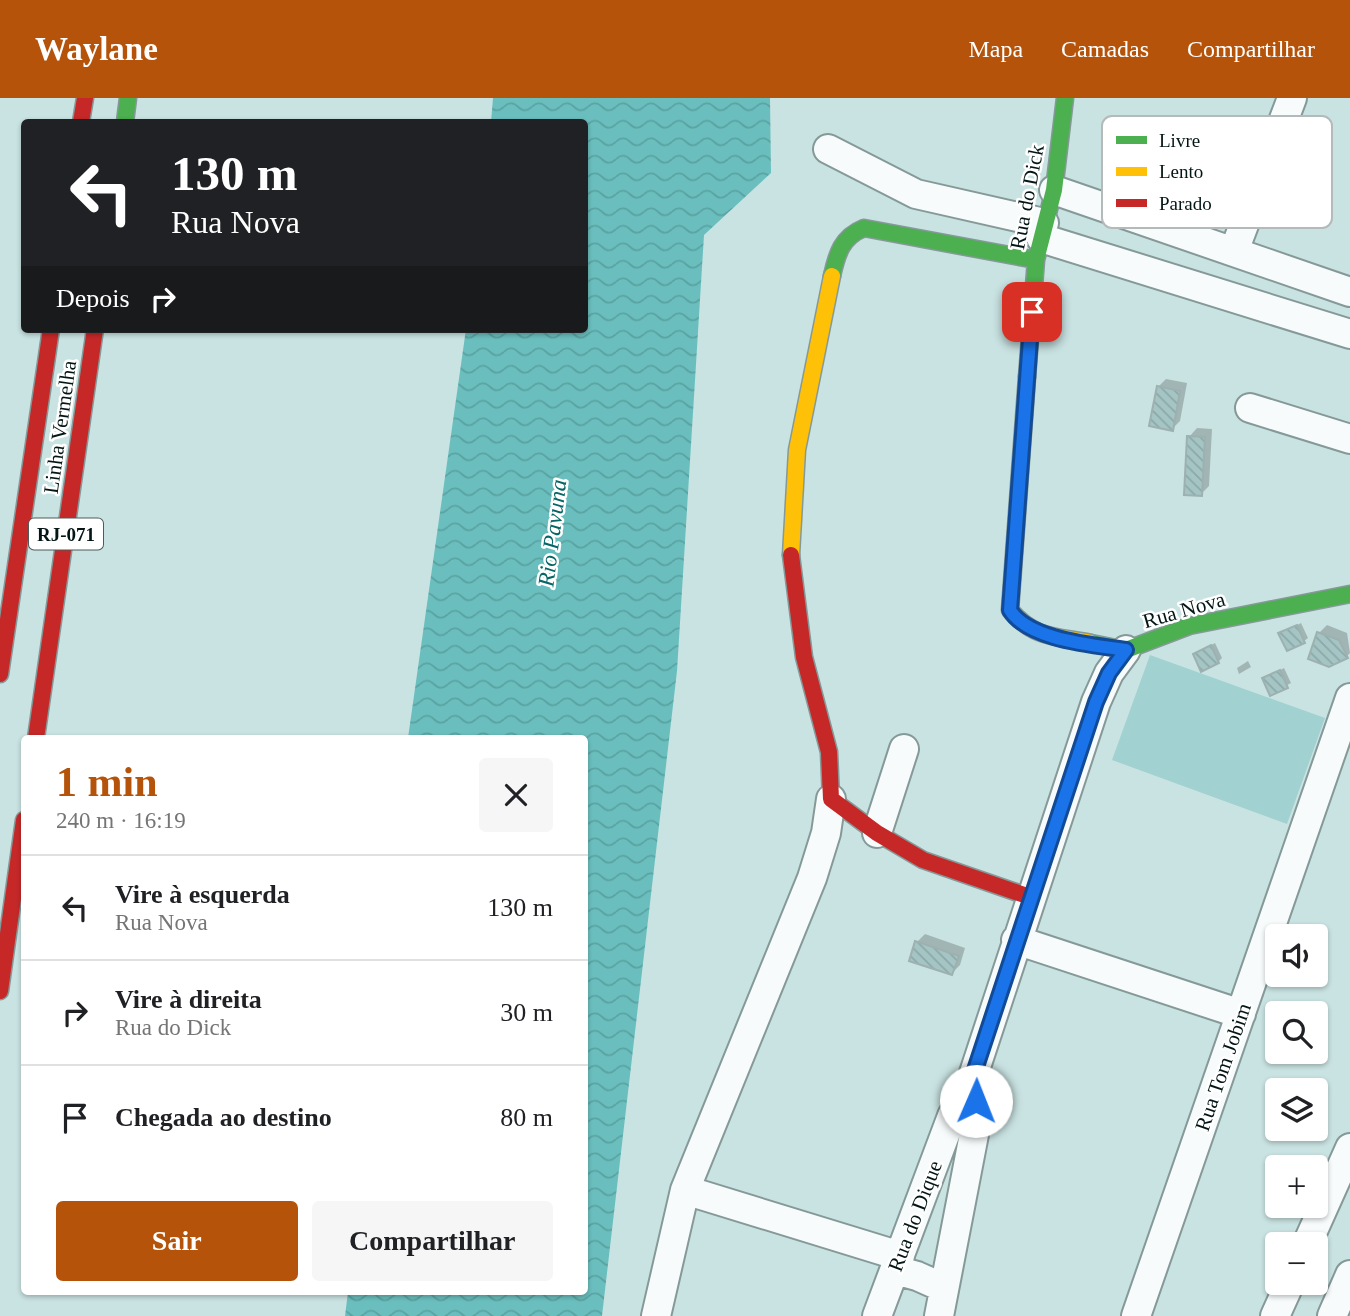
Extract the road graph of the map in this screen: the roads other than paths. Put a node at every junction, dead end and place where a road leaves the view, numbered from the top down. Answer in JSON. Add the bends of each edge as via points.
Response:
{"nodes":[{"id":1,"x":85,"y":98,"type":"edge"},
{"id":2,"x":128,"y":98,"type":"edge"},
{"id":3,"x":1065,"y":98,"type":"edge"},
{"id":4,"x":1292,"y":98,"type":"edge"},
{"id":5,"x":1285,"y":116,"type":"edge"},
{"id":6,"x":82,"y":119,"type":"edge"},
{"id":7,"x":125,"y":119,"type":"edge"},
{"id":8,"x":828,"y":149,"type":"dead end"},
{"id":9,"x":1054,"y":190,"type":"junction"},
{"id":10,"x":1102,"y":206,"type":"edge"},
{"id":11,"x":1166,"y":228,"type":"edge"},
{"id":12,"x":1243,"y":228,"type":"edge"},
{"id":13,"x":1040,"y":240,"type":"junction"},
{"id":14,"x":1234,"y":251,"type":"junction"},
{"id":15,"x":1350,"y":292,"type":"edge"},
{"id":16,"x":50,"y":333,"type":"edge"},
{"id":17,"x":94,"y":333,"type":"edge"},
{"id":18,"x":1350,"y":334,"type":"edge"},
{"id":19,"x":1250,"y":408,"type":"dead end"},
{"id":20,"x":1350,"y":439,"type":"edge"},
{"id":21,"x":1350,"y":594,"type":"edge"},
{"id":22,"x":1010,"y":597,"type":"joint"},
{"id":23,"x":1126,"y":650,"type":"junction"},
{"id":24,"x":0,"y":674,"type":"edge"},
{"id":25,"x":1350,"y":698,"type":"edge"},
{"id":26,"x":36,"y":735,"type":"edge"},
{"id":27,"x":904,"y":749,"type":"dead end"},
{"id":28,"x":831,"y":799,"type":"junction"},
{"id":29,"x":877,"y":833,"type":"junction"},
{"id":30,"x":21,"y":841,"type":"edge"},
{"id":31,"x":1030,"y":897,"type":"junction"},
{"id":32,"x":1016,"y":940,"type":"junction"},
{"id":33,"x":0,"y":991,"type":"edge"},
{"id":34,"x":1241,"y":1014,"type":"junction"},
{"id":35,"x":972,"y":1079,"type":"junction"},
{"id":36,"x":1350,"y":1148,"type":"edge"},
{"id":37,"x":685,"y":1190,"type":"junction"},
{"id":38,"x":1312,"y":1232,"type":"edge"},
{"id":39,"x":897,"y":1263,"type":"junction"},
{"id":40,"x":1350,"y":1275,"type":"edge"},
{"id":41,"x":944,"y":1288,"type":"junction"},
{"id":42,"x":1285,"y":1295,"type":"edge"},
{"id":43,"x":656,"y":1316,"type":"edge"},
{"id":44,"x":877,"y":1316,"type":"edge"},
{"id":45,"x":939,"y":1316,"type":"edge"},
{"id":46,"x":1136,"y":1316,"type":"edge"},
{"id":47,"x":1275,"y":1316,"type":"edge"},
{"id":48,"x":1332,"y":1316,"type":"edge"}],
"edges":[{"from":1,"to":6,"type":"main road"},
{"from":2,"to":7,"type":"main road"},
{"from":3,"to":9,"type":"main road","name":"Rua do Dick"},
{"from":4,"to":5,"type":"street"},
{"from":8,"to":13,"type":"street","via":[[916,194]]},
{"from":9,"to":10,"type":"street"},
{"from":9,"to":13,"type":"main road","name":"Rua do Dick"},
{"from":11,"to":14,"type":"street"},
{"from":12,"to":14,"type":"street"},
{"from":13,"to":18,"type":"street"},
{"from":13,"to":22,"type":"main road","name":"Rua do Dick"},
{"from":13,"to":28,"type":"main road","via":[[864,228],[849,234],[837,254],[797,450],[790,551],[804,657],[829,752]]},
{"from":14,"to":15,"type":"street"},
{"from":16,"to":24,"type":"main road","name":"Linha Vermelha","number":"RJ-071"},
{"from":17,"to":26,"type":"main road","name":"Linha Vermelha","number":"RJ-071"},
{"from":19,"to":20,"type":"street"},
{"from":21,"to":23,"type":"main road","name":"Rua Nova","via":[[1189,626]]},
{"from":22,"to":23,"type":"main road","name":"Rua Nova","via":[[1010,610],[1026,627]]},
{"from":23,"to":31,"type":"street","name":"Rua do Dique","via":[[1096,702]]},
{"from":25,"to":34,"type":"street","name":"Rua Tom Jobim"},
{"from":27,"to":29,"type":"street"},
{"from":28,"to":29,"type":"main road"},
{"from":28,"to":37,"type":"street","via":[[812,878]]},
{"from":29,"to":31,"type":"main road","via":[[923,860]]},
{"from":30,"to":33,"type":"main road"},
{"from":31,"to":32,"type":"street","name":"Rua do Dique"},
{"from":32,"to":34,"type":"street"},
{"from":32,"to":35,"type":"street","name":"Rua do Dique"},
{"from":34,"to":46,"type":"street","name":"Rua Tom Jobim"},
{"from":35,"to":39,"type":"street","name":"Rua do Dique","via":[[952,1116]]},
{"from":35,"to":41,"type":"street","name":"Rua do Dique","via":[[976,1124]]},
{"from":36,"to":38,"type":"street"},
{"from":37,"to":39,"type":"street"},
{"from":37,"to":43,"type":"street"},
{"from":39,"to":41,"type":"street"},
{"from":39,"to":44,"type":"street","name":"Rua do Dique"},
{"from":40,"to":48,"type":"street"},
{"from":41,"to":45,"type":"street","name":"Rua do Dique"},
{"from":42,"to":47,"type":"street"}]}
